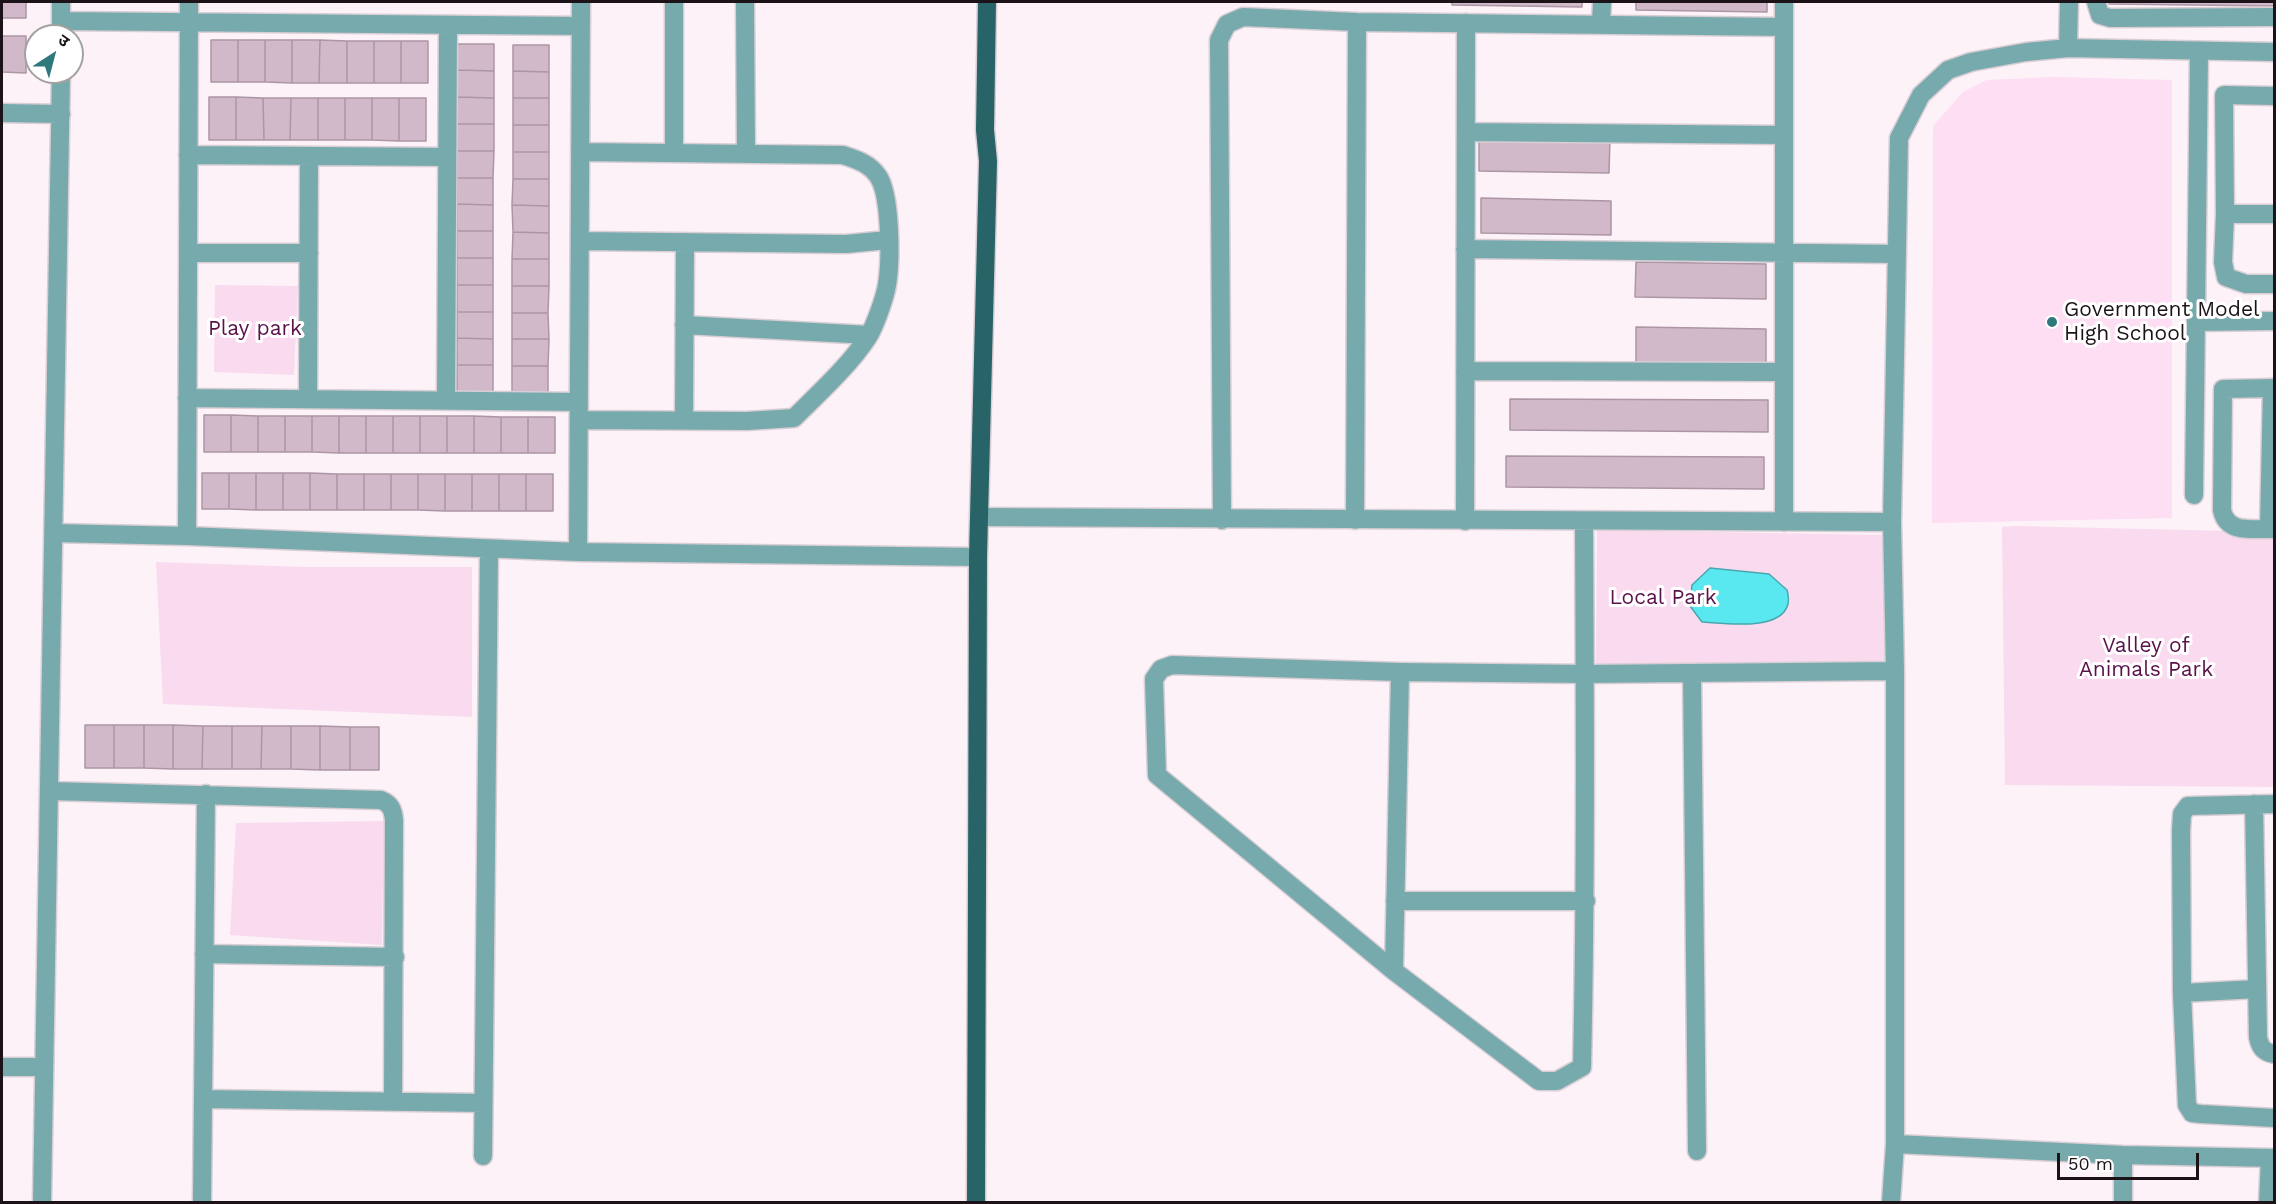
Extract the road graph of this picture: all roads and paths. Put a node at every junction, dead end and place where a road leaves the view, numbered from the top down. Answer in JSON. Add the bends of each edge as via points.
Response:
{"nodes":[{"id":1,"x":61,"y":2,"type":"edge"},
{"id":2,"x":189,"y":2,"type":"edge"},
{"id":3,"x":581,"y":2,"type":"edge"},
{"id":4,"x":674,"y":2,"type":"edge"},
{"id":5,"x":745,"y":2,"type":"edge"},
{"id":6,"x":987,"y":2,"type":"edge"},
{"id":7,"x":1602,"y":2,"type":"edge"},
{"id":8,"x":1784,"y":2,"type":"edge"},
{"id":9,"x":2069,"y":2,"type":"edge"},
{"id":10,"x":2096,"y":2,"type":"edge"},
{"id":11,"x":2274,"y":17,"type":"edge"},
{"id":12,"x":189,"y":22,"type":"junction"},
{"id":13,"x":1357,"y":22,"type":"junction"},
{"id":14,"x":1466,"y":23,"type":"junction"},
{"id":15,"x":61,"y":24,"type":"edge"},
{"id":16,"x":1601,"y":24,"type":"junction"},
{"id":17,"x":448,"y":25,"type":"junction"},
{"id":18,"x":581,"y":26,"type":"junction"},
{"id":19,"x":84,"y":27,"type":"edge"},
{"id":20,"x":1784,"y":27,"type":"junction"},
{"id":21,"x":2068,"y":48,"type":"junction"},
{"id":22,"x":2199,"y":51,"type":"junction"},
{"id":23,"x":2274,"y":52,"type":"edge"},
{"id":24,"x":61,"y":84,"type":"edge"},
{"id":25,"x":2274,"y":96,"type":"edge"},
{"id":26,"x":2,"y":113,"type":"edge"},
{"id":27,"x":60,"y":114,"type":"junction"},
{"id":28,"x":1466,"y":132,"type":"junction"},
{"id":29,"x":1784,"y":135,"type":"junction"},
{"id":30,"x":580,"y":152,"type":"junction"},
{"id":31,"x":674,"y":153,"type":"junction"},
{"id":32,"x":746,"y":154,"type":"junction"},
{"id":33,"x":188,"y":155,"type":"junction"},
{"id":34,"x":309,"y":156,"type":"junction"},
{"id":35,"x":447,"y":157,"type":"junction"},
{"id":36,"x":2225,"y":214,"type":"junction"},
{"id":37,"x":2274,"y":214,"type":"edge"},
{"id":38,"x":888,"y":240,"type":"junction"},
{"id":39,"x":580,"y":241,"type":"junction"},
{"id":40,"x":685,"y":242,"type":"junction"},
{"id":41,"x":1465,"y":249,"type":"junction"},
{"id":42,"x":188,"y":252,"type":"junction"},
{"id":43,"x":309,"y":253,"type":"junction"},
{"id":44,"x":1784,"y":253,"type":"junction"},
{"id":45,"x":1897,"y":254,"type":"junction"},
{"id":46,"x":2274,"y":284,"type":"edge"},
{"id":47,"x":2274,"y":321,"type":"edge"},
{"id":48,"x":2196,"y":322,"type":"junction"},
{"id":49,"x":684,"y":325,"type":"junction"},
{"id":50,"x":869,"y":335,"type":"junction"},
{"id":51,"x":1465,"y":371,"type":"junction"},
{"id":52,"x":1784,"y":372,"type":"junction"},
{"id":53,"x":2273,"y":388,"type":"edge"},
{"id":54,"x":187,"y":398,"type":"junction"},
{"id":55,"x":308,"y":399,"type":"junction"},
{"id":56,"x":446,"y":400,"type":"junction"},
{"id":57,"x":579,"y":411,"type":"junction"},
{"id":58,"x":684,"y":420,"type":"junction"},
{"id":59,"x":2194,"y":495,"type":"dead end"},
{"id":60,"x":980,"y":518,"type":"junction"},
{"id":61,"x":1222,"y":520,"type":"junction"},
{"id":62,"x":1355,"y":520,"type":"junction"},
{"id":63,"x":1464,"y":521,"type":"junction"},
{"id":64,"x":1584,"y":521,"type":"junction"},
{"id":65,"x":1784,"y":522,"type":"junction"},
{"id":66,"x":1892,"y":522,"type":"junction"},
{"id":67,"x":2272,"y":529,"type":"edge"},
{"id":68,"x":54,"y":533,"type":"junction"},
{"id":69,"x":187,"y":536,"type":"junction"},
{"id":70,"x":489,"y":549,"type":"junction"},
{"id":71,"x":578,"y":552,"type":"junction"},
{"id":72,"x":978,"y":557,"type":"junction"},
{"id":73,"x":1895,"y":671,"type":"junction"},
{"id":74,"x":1400,"y":672,"type":"junction"},
{"id":75,"x":1692,"y":673,"type":"junction"},
{"id":76,"x":1585,"y":674,"type":"junction"},
{"id":77,"x":50,"y":791,"type":"junction"},
{"id":78,"x":206,"y":794,"type":"junction"},
{"id":79,"x":2254,"y":804,"type":"junction"},
{"id":80,"x":2274,"y":804,"type":"edge"},
{"id":81,"x":1395,"y":901,"type":"junction"},
{"id":82,"x":1586,"y":901,"type":"junction"},
{"id":83,"x":204,"y":954,"type":"junction"},
{"id":84,"x":395,"y":957,"type":"junction"},
{"id":85,"x":1394,"y":971,"type":"junction"},
{"id":86,"x":2257,"y":989,"type":"junction"},
{"id":87,"x":2182,"y":993,"type":"junction"},
{"id":88,"x":2274,"y":1054,"type":"edge"},
{"id":89,"x":2,"y":1067,"type":"edge"},
{"id":90,"x":44,"y":1067,"type":"junction"},
{"id":91,"x":203,"y":1099,"type":"junction"},
{"id":92,"x":393,"y":1102,"type":"junction"},
{"id":93,"x":483,"y":1103,"type":"junction"},
{"id":94,"x":2274,"y":1118,"type":"edge"},
{"id":95,"x":1895,"y":1144,"type":"junction"},
{"id":96,"x":1697,"y":1151,"type":"dead end"},
{"id":97,"x":2123,"y":1155,"type":"junction"},
{"id":98,"x":483,"y":1156,"type":"dead end"},
{"id":99,"x":2272,"y":1158,"type":"edge"},
{"id":100,"x":42,"y":1203,"type":"edge"},
{"id":101,"x":202,"y":1203,"type":"edge"},
{"id":102,"x":976,"y":1203,"type":"edge"},
{"id":103,"x":1891,"y":1203,"type":"edge"},
{"id":104,"x":2123,"y":1203,"type":"edge"},
{"id":105,"x":2268,"y":1203,"type":"edge"}],
"edges":[{"from":1,"to":15,"type":"street"},
{"from":2,"to":12,"type":"street"},
{"from":3,"to":18,"type":"street"},
{"from":4,"to":31,"type":"street"},
{"from":5,"to":32,"type":"street"},
{"from":6,"to":60,"type":"main road","via":[[988,161]]},
{"from":7,"to":16,"type":"street"},
{"from":8,"to":20,"type":"street"},
{"from":9,"to":21,"type":"street"},
{"from":10,"to":11,"type":"street","via":[[2100,15],[2110,18]]},
{"from":12,"to":17,"type":"street"},
{"from":12,"to":19,"type":"street"},
{"from":12,"to":33,"type":"street"},
{"from":13,"to":14,"type":"street"},
{"from":13,"to":61,"type":"street","via":[[1243,17],[1227,24],[1219,40]]},
{"from":13,"to":62,"type":"street"},
{"from":14,"to":16,"type":"street"},
{"from":14,"to":28,"type":"street"},
{"from":16,"to":20,"type":"street"},
{"from":17,"to":18,"type":"street"},
{"from":17,"to":35,"type":"street"},
{"from":18,"to":30,"type":"street"},
{"from":20,"to":29,"type":"street"},
{"from":21,"to":22,"type":"street"},
{"from":21,"to":45,"type":"street","via":[[1971,62],[1948,70],[1921,95],[1899,138]]},
{"from":22,"to":23,"type":"street"},
{"from":22,"to":48,"type":"street"},
{"from":24,"to":27,"type":"street"},
{"from":25,"to":36,"type":"street","via":[[2224,95]]},
{"from":26,"to":27,"type":"street"},
{"from":27,"to":68,"type":"street"},
{"from":28,"to":29,"type":"street"},
{"from":28,"to":41,"type":"street"},
{"from":29,"to":44,"type":"street"},
{"from":30,"to":31,"type":"street"},
{"from":30,"to":39,"type":"street"},
{"from":31,"to":32,"type":"street"},
{"from":32,"to":38,"type":"street","via":[[843,155],[866,163],[879,177],[887,201]]},
{"from":33,"to":34,"type":"street"},
{"from":33,"to":42,"type":"street"},
{"from":34,"to":35,"type":"street"},
{"from":34,"to":43,"type":"street"},
{"from":35,"to":56,"type":"street"},
{"from":36,"to":37,"type":"street"},
{"from":36,"to":46,"type":"street","via":[[2226,277],[2246,284]]},
{"from":38,"to":40,"type":"street","via":[[846,244]]},
{"from":38,"to":50,"type":"street","via":[[887,285]]},
{"from":39,"to":40,"type":"street"},
{"from":39,"to":57,"type":"street"},
{"from":40,"to":49,"type":"street"},
{"from":41,"to":44,"type":"street"},
{"from":41,"to":51,"type":"street"},
{"from":42,"to":43,"type":"street"},
{"from":42,"to":54,"type":"street"},
{"from":43,"to":55,"type":"street"},
{"from":44,"to":45,"type":"street"},
{"from":44,"to":52,"type":"street"},
{"from":45,"to":66,"type":"street"},
{"from":47,"to":48,"type":"street"},
{"from":48,"to":59,"type":"street"},
{"from":49,"to":50,"type":"street"},
{"from":49,"to":58,"type":"street"},
{"from":50,"to":58,"type":"street","via":[[794,418]]},
{"from":51,"to":52,"type":"street"},
{"from":51,"to":63,"type":"street"},
{"from":52,"to":65,"type":"street"},
{"from":53,"to":67,"type":"street"},
{"from":53,"to":67,"type":"street","via":[[2223,389],[2222,510],[2228,525]]},
{"from":54,"to":55,"type":"street"},
{"from":54,"to":69,"type":"street"},
{"from":55,"to":56,"type":"street"},
{"from":56,"to":57,"type":"street"},
{"from":57,"to":58,"type":"street"},
{"from":57,"to":71,"type":"street"},
{"from":60,"to":61,"type":"street"},
{"from":60,"to":72,"type":"main road"},
{"from":61,"to":62,"type":"street"},
{"from":62,"to":63,"type":"street"},
{"from":63,"to":64,"type":"street"},
{"from":64,"to":65,"type":"street"},
{"from":64,"to":76,"type":"street"},
{"from":65,"to":66,"type":"street"},
{"from":66,"to":73,"type":"street"},
{"from":68,"to":69,"type":"street"},
{"from":68,"to":77,"type":"street"},
{"from":69,"to":70,"type":"street"},
{"from":70,"to":71,"type":"street"},
{"from":70,"to":93,"type":"street"},
{"from":71,"to":72,"type":"street"},
{"from":72,"to":102,"type":"main road"},
{"from":73,"to":75,"type":"street"},
{"from":73,"to":95,"type":"street"},
{"from":74,"to":76,"type":"street"},
{"from":74,"to":81,"type":"street"},
{"from":74,"to":85,"type":"street","via":[[1173,665],[1161,669],[1154,679],[1157,775]]},
{"from":75,"to":76,"type":"street"},
{"from":75,"to":96,"type":"street"},
{"from":76,"to":82,"type":"street"},
{"from":77,"to":78,"type":"street"},
{"from":77,"to":90,"type":"street"},
{"from":78,"to":83,"type":"street"},
{"from":78,"to":84,"type":"street","via":[[387,803],[394,820]]},
{"from":79,"to":80,"type":"street"},
{"from":79,"to":86,"type":"street"},
{"from":79,"to":87,"type":"street","via":[[2188,807],[2182,814]]},
{"from":81,"to":82,"type":"street"},
{"from":81,"to":85,"type":"street"},
{"from":82,"to":85,"type":"street","via":[[1582,1067],[1557,1081],[1539,1081]]},
{"from":83,"to":84,"type":"street"},
{"from":83,"to":91,"type":"street"},
{"from":84,"to":92,"type":"street"},
{"from":86,"to":87,"type":"street"},
{"from":86,"to":88,"type":"street","via":[[2260,1045],[2265,1052]]},
{"from":87,"to":94,"type":"street","via":[[2187,1105],[2192,1113]]},
{"from":89,"to":90,"type":"street"},
{"from":90,"to":100,"type":"street"},
{"from":91,"to":92,"type":"street"},
{"from":91,"to":101,"type":"street"},
{"from":92,"to":93,"type":"street"},
{"from":93,"to":98,"type":"street"},
{"from":95,"to":97,"type":"street"},
{"from":95,"to":103,"type":"street"},
{"from":97,"to":99,"type":"street"},
{"from":97,"to":104,"type":"street"},
{"from":99,"to":105,"type":"street"}]}
